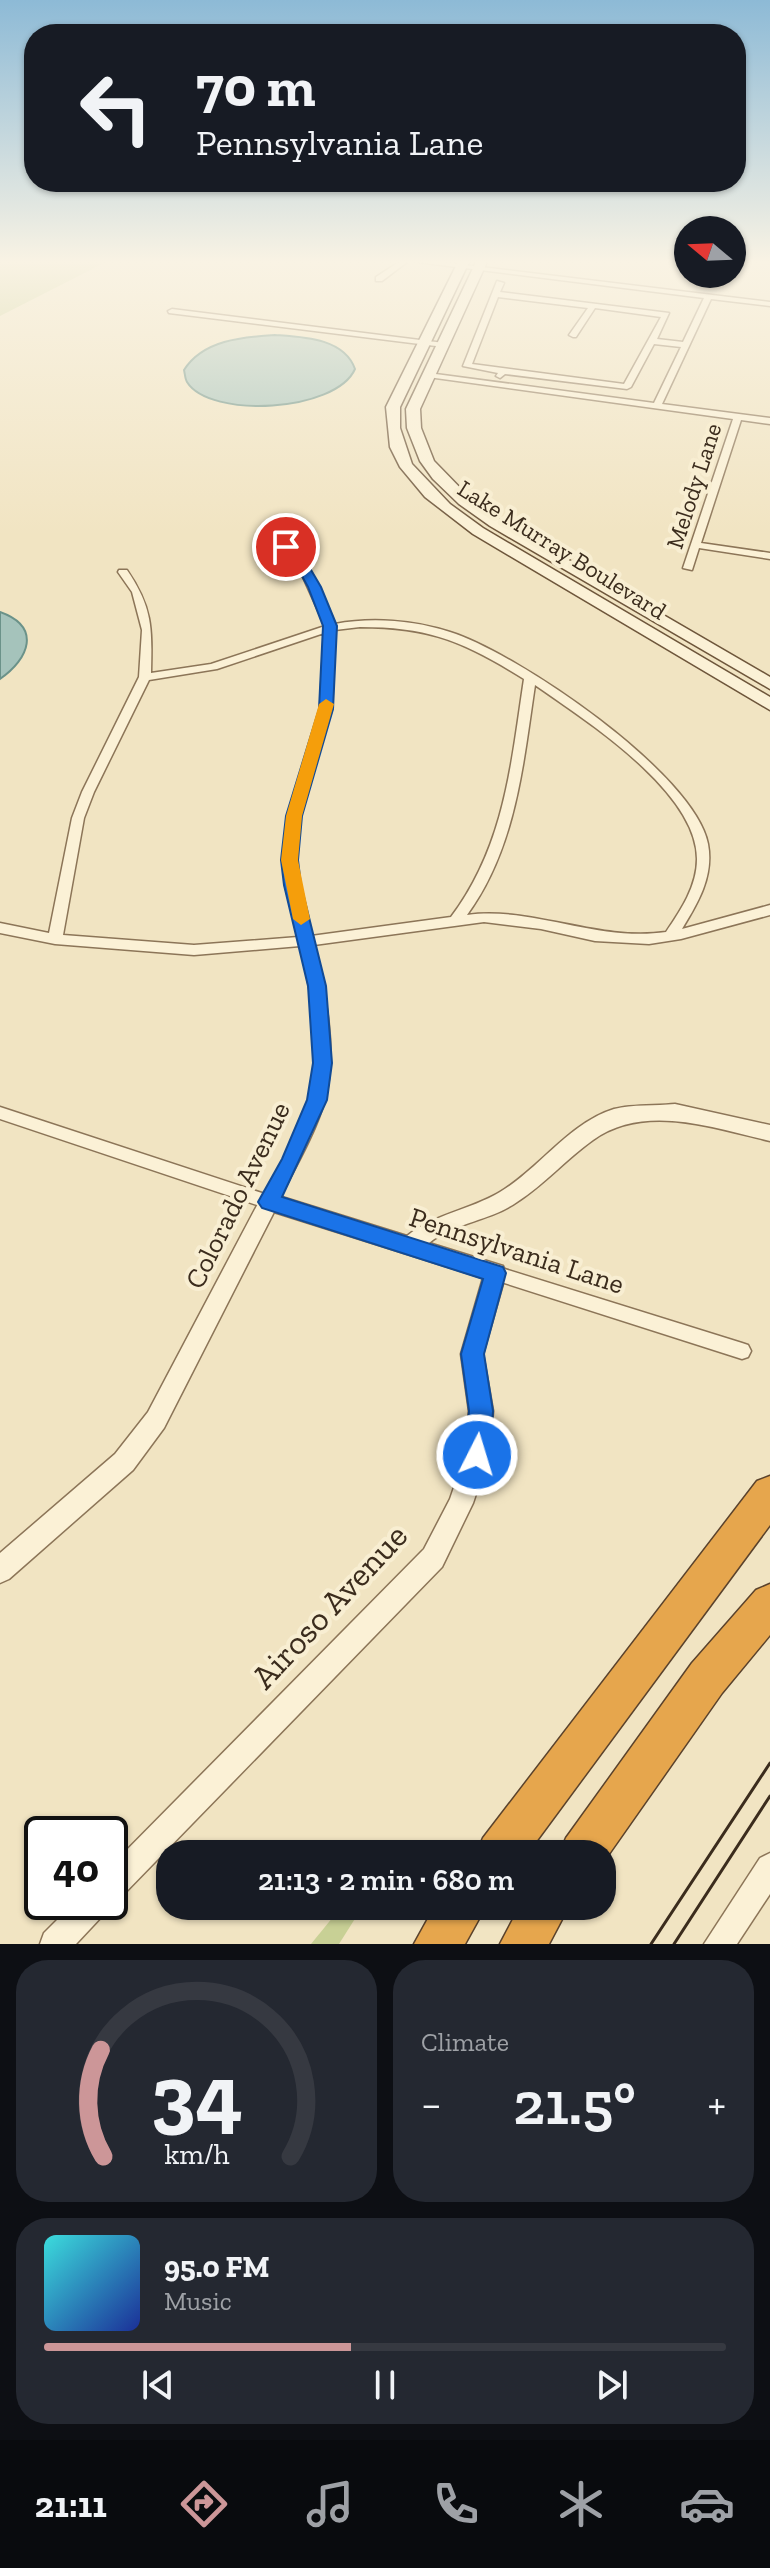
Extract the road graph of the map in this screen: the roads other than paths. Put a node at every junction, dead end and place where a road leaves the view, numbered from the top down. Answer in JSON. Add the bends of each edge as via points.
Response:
{"nodes":[{"id":1,"x":428,"y":353,"type":"edge"},
{"id":2,"x":432,"y":353,"type":"edge"},
{"id":3,"x":472,"y":353,"type":"edge"},
{"id":4,"x":646,"y":353,"type":"edge"},
{"id":5,"x":681,"y":353,"type":"edge"},
{"id":6,"x":503,"y":371,"type":"junction"},
{"id":7,"x":428,"y":375,"type":"junction"},
{"id":8,"x":495,"y":384,"type":"junction"},
{"id":9,"x":657,"y":405,"type":"junction"},
{"id":10,"x":738,"y":416,"type":"junction"},
{"id":11,"x":770,"y":421,"type":"edge"},
{"id":12,"x":696,"y":545,"type":"junction"},
{"id":13,"x":286,"y":547,"type":"dead end"},
{"id":14,"x":770,"y":556,"type":"edge"},
{"id":15,"x":688,"y":568,"type":"dead end"},
{"id":16,"x":123,"y":572,"type":"dead end"},
{"id":17,"x":330,"y":626,"type":"junction"},
{"id":18,"x":718,"y":654,"type":"junction"},
{"id":19,"x":700,"y":664,"type":"junction"},
{"id":20,"x":145,"y":677,"type":"junction"},
{"id":21,"x":530,"y":678,"type":"junction"},
{"id":22,"x":770,"y":684,"type":"edge"},
{"id":23,"x":770,"y":705,"type":"edge"},
{"id":24,"x":770,"y":910,"type":"edge"},
{"id":25,"x":454,"y":922,"type":"junction"},
{"id":26,"x":0,"y":928,"type":"edge"},
{"id":27,"x":671,"y":935,"type":"junction"},
{"id":28,"x":55,"y":939,"type":"junction"},
{"id":29,"x":308,"y":941,"type":"junction"},
{"id":30,"x":0,"y":1113,"type":"edge"},
{"id":31,"x":770,"y":1133,"type":"edge"},
{"id":32,"x":269,"y":1202,"type":"junction"},
{"id":33,"x":412,"y":1245,"type":"junction"},
{"id":34,"x":495,"y":1273,"type":"junction"},
{"id":35,"x":742,"y":1351,"type":"dead end"},
{"id":36,"x":770,"y":1494,"type":"edge"},
{"id":37,"x":0,"y":1570,"type":"edge"},
{"id":38,"x":770,"y":1604,"type":"edge"},
{"id":39,"x":510,"y":1840,"type":"edge"},
{"id":40,"x":592,"y":1840,"type":"edge"},
{"id":41,"x":770,"y":1868,"type":"edge"},
{"id":42,"x":128,"y":1870,"type":"edge"},
{"id":43,"x":78,"y":1920,"type":"edge"},
{"id":44,"x":453,"y":1920,"type":"edge"},
{"id":45,"x":538,"y":1920,"type":"edge"},
{"id":46,"x":55,"y":1944,"type":"edge"},
{"id":47,"x":437,"y":1944,"type":"edge"},
{"id":48,"x":523,"y":1944,"type":"edge"},
{"id":49,"x":719,"y":1944,"type":"edge"}],
"edges":[{"from":1,"to":19,"type":"main road","name":"Lake Murray Boulevard","via":[[393,407],[392,433],[409,472],[478,531]]},
{"from":2,"to":7,"type":"main road","name":"Lake Murray Boulevard"},
{"from":3,"to":6,"type":"street","via":[[467,366]]},
{"from":4,"to":6,"type":"street","via":[[627,387]]},
{"from":5,"to":9,"type":"street"},
{"from":6,"to":8,"type":"street"},
{"from":7,"to":8,"type":"street"},
{"from":7,"to":18,"type":"main road","name":"Lake Murray Boulevard","via":[[413,409],[413,433],[431,468],[452,489],[495,523]]},
{"from":8,"to":9,"type":"street"},
{"from":9,"to":10,"type":"street"},
{"from":10,"to":11,"type":"street"},
{"from":10,"to":12,"type":"street","name":"Melody Lane"},
{"from":12,"to":14,"type":"street"},
{"from":12,"to":15,"type":"street","name":"Melody Lane"},
{"from":13,"to":17,"type":"street","name":"Colorado Avenue","via":[[302,565]]},
{"from":16,"to":20,"type":"street","via":[[137,592],[147,630]]},
{"from":17,"to":20,"type":"street","via":[[219,666]]},
{"from":17,"to":21,"type":"street","via":[[377,624],[447,634]]},
{"from":17,"to":29,"type":"street","name":"Colorado Avenue","via":[[326,709],[294,816],[289,860]]},
{"from":18,"to":19,"type":"main road"},
{"from":18,"to":22,"type":"main road","name":"Lake Murray Boulevard"},
{"from":19,"to":23,"type":"main road","name":"Lake Murray Boulevard"},
{"from":20,"to":28,"type":"street","via":[[78,818]]},
{"from":21,"to":25,"type":"street","via":[[505,828],[479,886]]},
{"from":21,"to":27,"type":"street","via":[[613,738],[690,813],[703,848],[703,871],[694,900]]},
{"from":24,"to":27,"type":"street"},
{"from":25,"to":27,"type":"street","via":[[484,917],[595,936]]},
{"from":25,"to":29,"type":"street"},
{"from":26,"to":28,"type":"street"},
{"from":28,"to":29,"type":"street","via":[[194,950]]},
{"from":29,"to":32,"type":"street","name":"Colorado Avenue","via":[[323,1063],[317,1100]]},
{"from":30,"to":32,"type":"street","name":"Pennsylvania Lane"},
{"from":31,"to":33,"type":"street","via":[[675,1112],[617,1116],[586,1134],[511,1196],[431,1229]]},
{"from":32,"to":33,"type":"street","name":"Pennsylvania Lane"},
{"from":32,"to":37,"type":"street","name":"Colorado Avenue","via":[[156,1420],[124,1462]]},
{"from":33,"to":34,"type":"street","name":"Pennsylvania Lane"},
{"from":34,"to":35,"type":"street","name":"Pennsylvania Lane"},
{"from":34,"to":42,"type":"street","name":"Airoso Avenue","via":[[472,1354],[481,1411],[477,1455],[461,1503],[433,1558]]},
{"from":36,"to":39,"type":"highway"},
{"from":38,"to":40,"type":"highway","via":[[707,1678]]},
{"from":41,"to":49,"type":"street"},
{"from":43,"to":46,"type":"street"},
{"from":44,"to":47,"type":"highway"},
{"from":45,"to":48,"type":"highway"}]}
